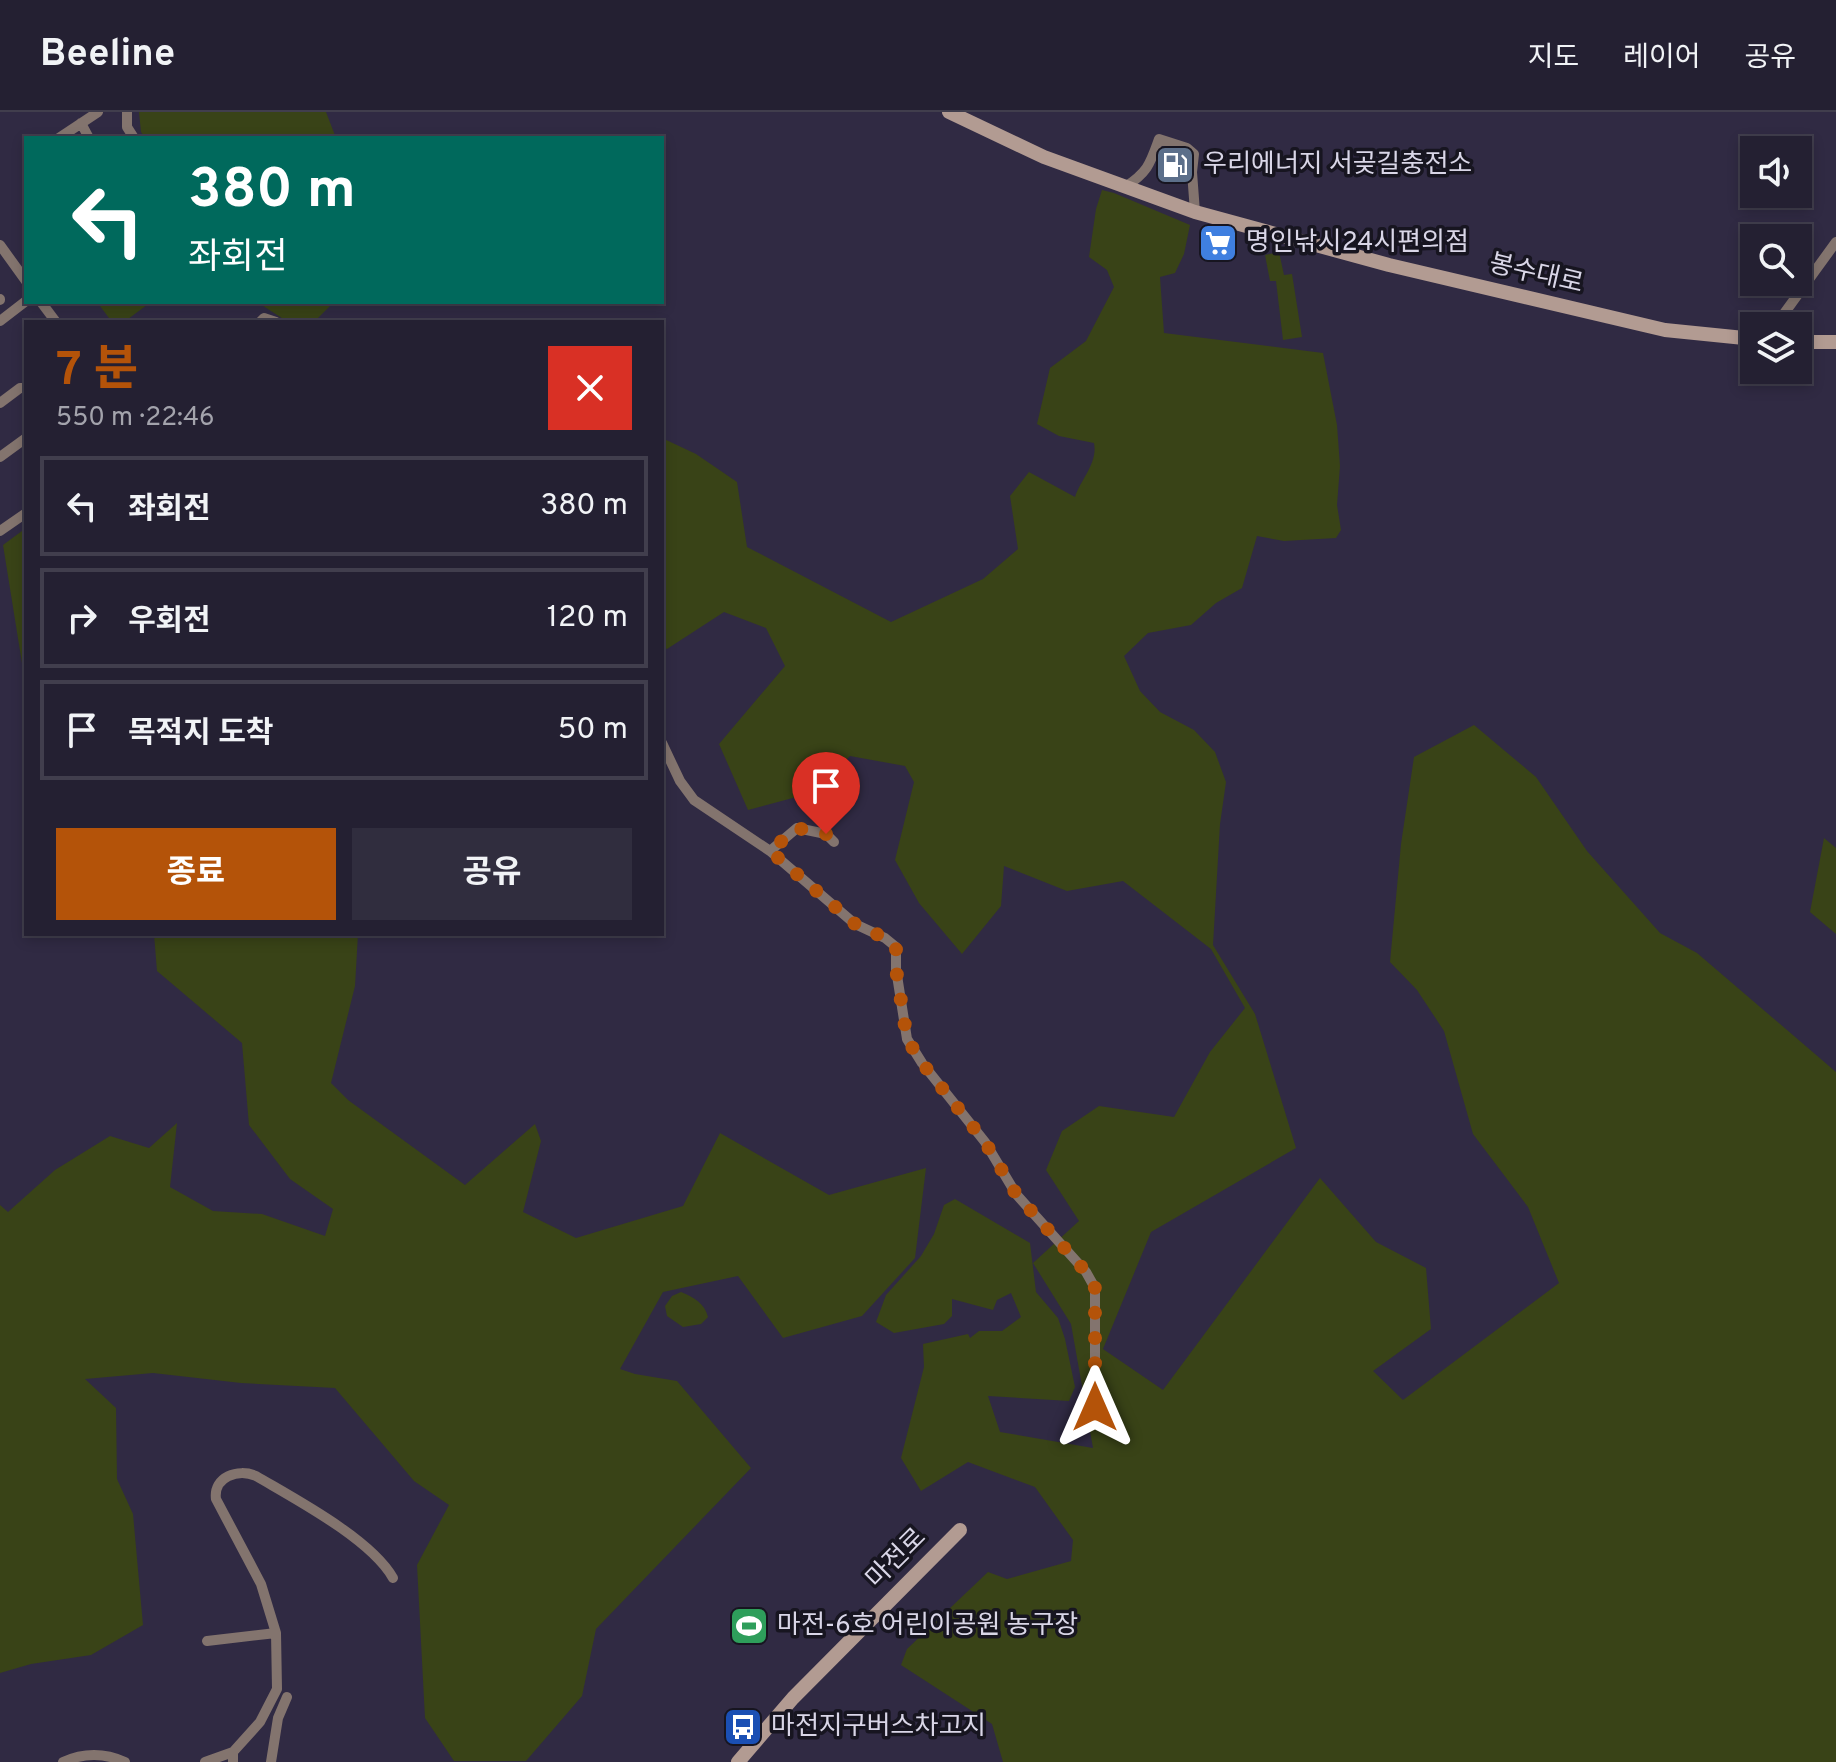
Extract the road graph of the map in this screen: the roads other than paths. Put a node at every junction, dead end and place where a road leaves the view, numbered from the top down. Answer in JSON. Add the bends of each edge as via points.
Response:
{"nodes":[{"id":1,"x":98,"y":112,"type":"edge"},
{"id":2,"x":127,"y":112,"type":"edge"},
{"id":3,"x":949,"y":112,"type":"edge"},
{"id":4,"x":81,"y":123,"type":"junction"},
{"id":5,"x":62,"y":136,"type":"edge"},
{"id":6,"x":88,"y":136,"type":"edge"},
{"id":7,"x":133,"y":136,"type":"edge"},
{"id":8,"x":1125,"y":187,"type":"junction"},
{"id":9,"x":1195,"y":212,"type":"junction"},
{"id":10,"x":1836,"y":242,"type":"edge"},
{"id":11,"x":0,"y":245,"type":"edge"},
{"id":12,"x":24,"y":278,"type":"edge"},
{"id":13,"x":24,"y":303,"type":"edge"},
{"id":14,"x":1785,"y":312,"type":"edge"},
{"id":15,"x":0,"y":321,"type":"edge"},
{"id":16,"x":1740,"y":338,"type":"edge"},
{"id":17,"x":1812,"y":342,"type":"edge"},
{"id":18,"x":1836,"y":342,"type":"edge"},
{"id":19,"x":24,"y":388,"type":"edge"},
{"id":20,"x":0,"y":403,"type":"edge"},
{"id":21,"x":24,"y":439,"type":"edge"},
{"id":22,"x":0,"y":457,"type":"edge"},
{"id":23,"x":24,"y":514,"type":"edge"},
{"id":24,"x":0,"y":531,"type":"edge"},
{"id":25,"x":664,"y":747,"type":"edge"},
{"id":26,"x":834,"y":842,"type":"dead end"},
{"id":27,"x":770,"y":851,"type":"junction"},
{"id":28,"x":1095,"y":1407,"type":"dead end"},
{"id":29,"x":960,"y":1530,"type":"dead end"},
{"id":30,"x":393,"y":1578,"type":"dead end"},
{"id":31,"x":276,"y":1633,"type":"junction"},
{"id":32,"x":207,"y":1641,"type":"dead end"},
{"id":33,"x":287,"y":1697,"type":"dead end"},
{"id":34,"x":233,"y":1757,"type":"edge"},
{"id":35,"x":63,"y":1762,"type":"edge"},
{"id":36,"x":125,"y":1762,"type":"edge"},
{"id":37,"x":205,"y":1762,"type":"edge"},
{"id":38,"x":271,"y":1762,"type":"edge"},
{"id":39,"x":738,"y":1762,"type":"edge"}],
"edges":[{"from":1,"to":4,"type":"street"},
{"from":2,"to":7,"type":"street"},
{"from":3,"to":8,"type":"main road","name":"봉수대로","via":[[1044,157]]},
{"from":4,"to":5,"type":"street"},
{"from":4,"to":6,"type":"street"},
{"from":8,"to":9,"type":"main road","name":"봉수대로"},
{"from":8,"to":9,"type":"street","via":[[1142,176],[1159,139],[1187,148],[1194,154]]},
{"from":9,"to":16,"type":"main road","name":"봉수대로","via":[[1389,265],[1665,330]]},
{"from":10,"to":14,"type":"street"},
{"from":11,"to":12,"type":"street"},
{"from":13,"to":15,"type":"street"},
{"from":17,"to":18,"type":"main road"},
{"from":19,"to":20,"type":"street"},
{"from":21,"to":22,"type":"street"},
{"from":23,"to":24,"type":"street"},
{"from":25,"to":27,"type":"street","via":[[694,800]]},
{"from":26,"to":27,"type":"street","via":[[826,834],[797,828]]},
{"from":27,"to":28,"type":"street","via":[[855,924],[896,947],[907,1039],[985,1142],[1016,1194],[1086,1272],[1095,1288]]},
{"from":29,"to":39,"type":"main road","name":"마전로","via":[[793,1698]]},
{"from":30,"to":31,"type":"street","via":[[364,1546],[274,1486],[248,1473],[226,1477],[214,1490],[216,1499],[268,1599]]},
{"from":31,"to":32,"type":"street"},
{"from":31,"to":34,"type":"street","via":[[277,1689]]},
{"from":33,"to":38,"type":"street"},
{"from":34,"to":37,"type":"street"},
{"from":35,"to":36,"type":"street","via":[[85,1755]]}]}
